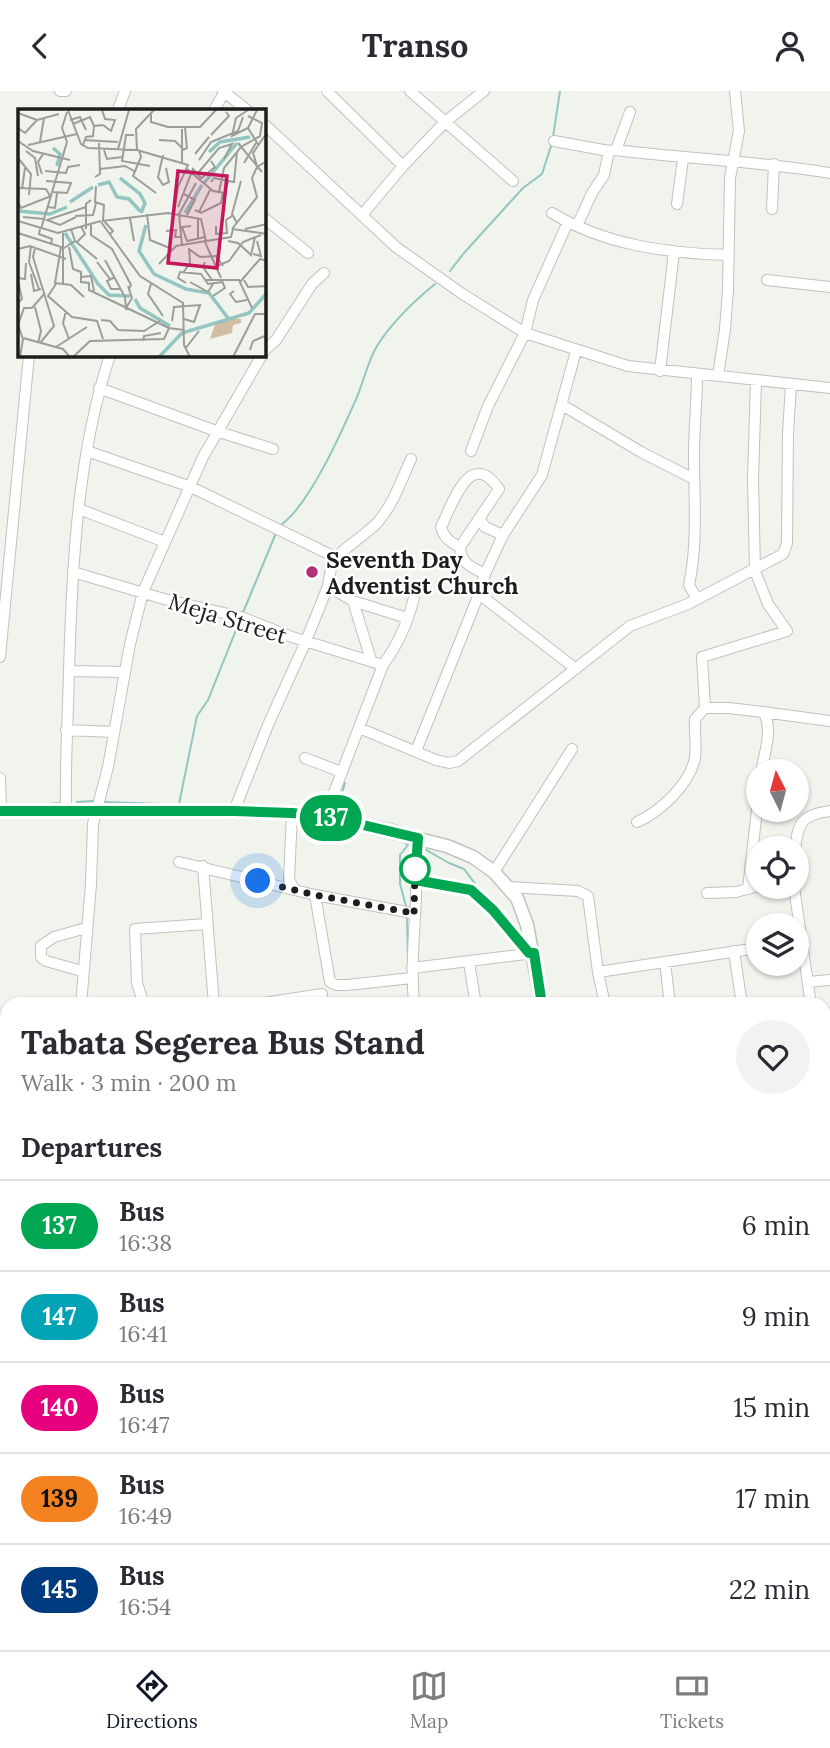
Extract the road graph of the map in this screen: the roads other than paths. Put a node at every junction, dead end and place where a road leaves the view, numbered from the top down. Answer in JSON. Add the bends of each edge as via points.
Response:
{"nodes":[{"id":1,"x":60,"y":91,"type":"edge"},
{"id":2,"x":66,"y":91,"type":"edge"},
{"id":3,"x":125,"y":91,"type":"edge"},
{"id":4,"x":225,"y":91,"type":"edge"},
{"id":5,"x":410,"y":91,"type":"edge"},
{"id":6,"x":484,"y":91,"type":"edge"},
{"id":7,"x":735,"y":91,"type":"edge"},
{"id":8,"x":330,"y":92,"type":"edge"},
{"id":9,"x":118,"y":109,"type":"edge"},
{"id":10,"x":215,"y":109,"type":"edge"},
{"id":11,"x":246,"y":109,"type":"edge"},
{"id":12,"x":630,"y":112,"type":"dead end"},
{"id":13,"x":445,"y":122,"type":"junction"},
{"id":14,"x":266,"y":126,"type":"edge"},
{"id":15,"x":554,"y":141,"type":"dead end"},
{"id":16,"x":612,"y":151,"type":"junction"},
{"id":17,"x":683,"y":159,"type":"junction"},
{"id":18,"x":732,"y":160,"type":"junction"},
{"id":19,"x":774,"y":163,"type":"junction"},
{"id":20,"x":403,"y":166,"type":"junction"},
{"id":21,"x":830,"y":173,"type":"edge"},
{"id":22,"x":513,"y":181,"type":"dead end"},
{"id":23,"x":677,"y":204,"type":"dead end"},
{"id":24,"x":772,"y":209,"type":"dead end"},
{"id":25,"x":552,"y":213,"type":"dead end"},
{"id":26,"x":362,"y":215,"type":"junction"},
{"id":27,"x":266,"y":224,"type":"edge"},
{"id":28,"x":572,"y":224,"type":"junction"},
{"id":29,"x":674,"y":252,"type":"junction"},
{"id":30,"x":308,"y":253,"type":"dead end"},
{"id":31,"x":727,"y":255,"type":"junction"},
{"id":32,"x":324,"y":273,"type":"dead end"},
{"id":33,"x":767,"y":281,"type":"dead end"},
{"id":34,"x":830,"y":287,"type":"edge"},
{"id":35,"x":525,"y":333,"type":"junction"},
{"id":36,"x":266,"y":350,"type":"edge"},
{"id":37,"x":576,"y":351,"type":"junction"},
{"id":38,"x":29,"y":357,"type":"edge"},
{"id":39,"x":109,"y":357,"type":"edge"},
{"id":40,"x":261,"y":357,"type":"edge"},
{"id":41,"x":660,"y":371,"type":"junction"},
{"id":42,"x":697,"y":374,"type":"junction"},
{"id":43,"x":718,"y":376,"type":"junction"},
{"id":44,"x":756,"y":381,"type":"junction"},
{"id":45,"x":792,"y":384,"type":"junction"},
{"id":46,"x":99,"y":388,"type":"junction"},
{"id":47,"x":830,"y":388,"type":"edge"},
{"id":48,"x":562,"y":405,"type":"junction"},
{"id":49,"x":216,"y":431,"type":"junction"},
{"id":50,"x":273,"y":449,"type":"dead end"},
{"id":51,"x":87,"y":451,"type":"junction"},
{"id":52,"x":471,"y":451,"type":"dead end"},
{"id":53,"x":411,"y":460,"type":"dead end"},
{"id":54,"x":694,"y":479,"type":"junction"},
{"id":55,"x":191,"y":487,"type":"junction"},
{"id":56,"x":79,"y":509,"type":"junction"},
{"id":57,"x":480,"y":519,"type":"junction"},
{"id":58,"x":503,"y":535,"type":"junction"},
{"id":59,"x":165,"y":542,"type":"junction"},
{"id":60,"x":460,"y":547,"type":"junction"},
{"id":61,"x":334,"y":559,"type":"junction"},
{"id":62,"x":755,"y":571,"type":"junction"},
{"id":63,"x":73,"y":572,"type":"junction"},
{"id":64,"x":485,"y":574,"type":"junction"},
{"id":65,"x":328,"y":586,"type":"junction"},
{"id":66,"x":416,"y":588,"type":"dead end"},
{"id":67,"x":143,"y":591,"type":"junction"},
{"id":68,"x":480,"y":594,"type":"junction"},
{"id":69,"x":697,"y":600,"type":"junction"},
{"id":70,"x":353,"y":601,"type":"junction"},
{"id":71,"x":407,"y":618,"type":"junction"},
{"id":72,"x":306,"y":641,"type":"junction"},
{"id":73,"x":0,"y":657,"type":"edge"},
{"id":74,"x":370,"y":660,"type":"junction"},
{"id":75,"x":383,"y":665,"type":"junction"},
{"id":76,"x":576,"y":669,"type":"junction"},
{"id":77,"x":69,"y":671,"type":"junction"},
{"id":78,"x":125,"y":672,"type":"junction"},
{"id":79,"x":705,"y":708,"type":"junction"},
{"id":80,"x":763,"y":712,"type":"junction"},
{"id":81,"x":830,"y":721,"type":"edge"},
{"id":82,"x":359,"y":728,"type":"junction"},
{"id":83,"x":66,"y":730,"type":"junction"},
{"id":84,"x":114,"y":732,"type":"junction"},
{"id":85,"x":572,"y":749,"type":"dead end"},
{"id":86,"x":416,"y":751,"type":"junction"},
{"id":87,"x":305,"y":758,"type":"dead end"},
{"id":88,"x":763,"y":759,"type":"edge"},
{"id":89,"x":341,"y":772,"type":"junction"},
{"id":90,"x":0,"y":778,"type":"edge"},
{"id":91,"x":66,"y":810,"type":"junction"},
{"id":92,"x":96,"y":810,"type":"junction"},
{"id":93,"x":1,"y":811,"type":"edge"},
{"id":94,"x":234,"y":811,"type":"junction"},
{"id":95,"x":830,"y":811,"type":"edge"},
{"id":96,"x":292,"y":813,"type":"junction"},
{"id":97,"x":325,"y":816,"type":"junction"},
{"id":98,"x":637,"y":822,"type":"dead end"},
{"id":99,"x":796,"y":836,"type":"edge"},
{"id":100,"x":418,"y":838,"type":"junction"},
{"id":101,"x":179,"y":862,"type":"dead end"},
{"id":102,"x":203,"y":866,"type":"junction"},
{"id":103,"x":494,"y":872,"type":"junction"},
{"id":104,"x":509,"y":887,"type":"junction"},
{"id":105,"x":746,"y":889,"type":"edge"},
{"id":106,"x":295,"y":890,"type":"junction"},
{"id":107,"x":707,"y":893,"type":"dead end"},
{"id":108,"x":315,"y":895,"type":"junction"},
{"id":109,"x":414,"y":915,"type":"junction"},
{"id":110,"x":207,"y":924,"type":"junction"},
{"id":111,"x":86,"y":928,"type":"junction"},
{"id":112,"x":746,"y":950,"type":"edge"},
{"id":113,"x":734,"y":951,"type":"junction"},
{"id":114,"x":534,"y":953,"type":"junction"},
{"id":115,"x":469,"y":962,"type":"junction"},
{"id":116,"x":664,"y":962,"type":"junction"},
{"id":117,"x":82,"y":971,"type":"junction"},
{"id":118,"x":598,"y":972,"type":"junction"},
{"id":119,"x":412,"y":973,"type":"junction"},
{"id":120,"x":806,"y":976,"type":"edge"},
{"id":121,"x":830,"y":980,"type":"edge"},
{"id":122,"x":330,"y":982,"type":"junction"},
{"id":123,"x":808,"y":982,"type":"junction"},
{"id":124,"x":322,"y":994,"type":"junction"},
{"id":125,"x":81,"y":997,"type":"edge"},
{"id":126,"x":141,"y":997,"type":"edge"},
{"id":127,"x":213,"y":997,"type":"edge"},
{"id":128,"x":303,"y":997,"type":"edge"},
{"id":129,"x":321,"y":997,"type":"edge"},
{"id":130,"x":414,"y":997,"type":"edge"},
{"id":131,"x":475,"y":997,"type":"edge"},
{"id":132,"x":541,"y":997,"type":"edge"},
{"id":133,"x":603,"y":997,"type":"edge"},
{"id":134,"x":669,"y":997,"type":"edge"},
{"id":135,"x":741,"y":997,"type":"edge"},
{"id":136,"x":810,"y":997,"type":"edge"}],
"edges":[{"from":1,"to":2,"type":"street"},
{"from":3,"to":9,"type":"street"},
{"from":4,"to":10,"type":"street"},
{"from":4,"to":11,"type":"street"},
{"from":5,"to":13,"type":"street"},
{"from":6,"to":13,"type":"street"},
{"from":7,"to":18,"type":"street","via":[[739,131]]},
{"from":8,"to":20,"type":"street"},
{"from":12,"to":16,"type":"street"},
{"from":13,"to":20,"type":"street"},
{"from":13,"to":22,"type":"street"},
{"from":14,"to":26,"type":"street"},
{"from":15,"to":16,"type":"street"},
{"from":16,"to":17,"type":"street"},
{"from":16,"to":28,"type":"street","via":[[604,175]]},
{"from":17,"to":18,"type":"street"},
{"from":17,"to":23,"type":"street"},
{"from":18,"to":19,"type":"street"},
{"from":18,"to":31,"type":"street"},
{"from":19,"to":21,"type":"street"},
{"from":19,"to":24,"type":"street"},
{"from":20,"to":26,"type":"street"},
{"from":25,"to":28,"type":"street"},
{"from":26,"to":35,"type":"street","via":[[417,263]]},
{"from":27,"to":30,"type":"street"},
{"from":28,"to":29,"type":"street","via":[[617,241]]},
{"from":28,"to":35,"type":"street","via":[[533,300]]},
{"from":29,"to":31,"type":"street"},
{"from":29,"to":41,"type":"street"},
{"from":31,"to":43,"type":"street"},
{"from":32,"to":36,"type":"street"},
{"from":33,"to":34,"type":"street"},
{"from":35,"to":37,"type":"street"},
{"from":35,"to":52,"type":"street"},
{"from":37,"to":41,"type":"street"},
{"from":37,"to":48,"type":"street"},
{"from":38,"to":73,"type":"street"},
{"from":39,"to":46,"type":"street"},
{"from":40,"to":49,"type":"street"},
{"from":41,"to":42,"type":"street"},
{"from":42,"to":43,"type":"street"},
{"from":42,"to":54,"type":"street"},
{"from":43,"to":44,"type":"street"},
{"from":44,"to":45,"type":"street"},
{"from":44,"to":62,"type":"street"},
{"from":45,"to":47,"type":"street"},
{"from":45,"to":62,"type":"street","via":[[786,551]]},
{"from":46,"to":49,"type":"street"},
{"from":46,"to":51,"type":"street"},
{"from":48,"to":54,"type":"street"},
{"from":48,"to":58,"type":"street","via":[[542,475]]},
{"from":49,"to":50,"type":"street"},
{"from":49,"to":55,"type":"street"},
{"from":51,"to":55,"type":"street"},
{"from":51,"to":56,"type":"street"},
{"from":53,"to":61,"type":"street","via":[[375,524]]},
{"from":54,"to":69,"type":"street","via":[[689,585]]},
{"from":55,"to":59,"type":"street"},
{"from":55,"to":61,"type":"street"},
{"from":56,"to":59,"type":"street"},
{"from":56,"to":63,"type":"street"},
{"from":57,"to":58,"type":"street","via":[[485,527]]},
{"from":57,"to":60,"type":"street"},
{"from":57,"to":60,"type":"street","via":[[499,489],[485,474],[476,473],[465,479],[441,527],[443,535]]},
{"from":58,"to":64,"type":"street"},
{"from":59,"to":67,"type":"street"},
{"from":60,"to":64,"type":"street","via":[[464,563]]},
{"from":61,"to":65,"type":"street"},
{"from":62,"to":69,"type":"street"},
{"from":62,"to":79,"type":"street","via":[[768,604],[787,631],[702,657]]},
{"from":63,"to":67,"type":"street","name":"Meja Street"},
{"from":63,"to":77,"type":"street"},
{"from":64,"to":68,"type":"street"},
{"from":65,"to":70,"type":"street"},
{"from":65,"to":72,"type":"street"},
{"from":66,"to":71,"type":"street"},
{"from":67,"to":72,"type":"street","name":"Meja Street","via":[[241,617]]},
{"from":67,"to":78,"type":"street"},
{"from":68,"to":76,"type":"street"},
{"from":68,"to":86,"type":"street"},
{"from":69,"to":76,"type":"street","via":[[630,626]]},
{"from":70,"to":71,"type":"street"},
{"from":70,"to":74,"type":"street"},
{"from":71,"to":75,"type":"street"},
{"from":72,"to":74,"type":"street","name":"Meja Street"},
{"from":72,"to":94,"type":"street"},
{"from":74,"to":75,"type":"street","name":"Meja Street"},
{"from":75,"to":82,"type":"street"},
{"from":76,"to":86,"type":"street","via":[[458,761],[444,763]]},
{"from":77,"to":78,"type":"street"},
{"from":77,"to":83,"type":"street"},
{"from":78,"to":84,"type":"street"},
{"from":79,"to":80,"type":"street"},
{"from":79,"to":98,"type":"street","via":[[695,718],[695,757],[687,774],[660,808]]},
{"from":80,"to":81,"type":"street"},
{"from":80,"to":88,"type":"street","via":[[768,721]]},
{"from":82,"to":86,"type":"street"},
{"from":82,"to":89,"type":"street"},
{"from":83,"to":84,"type":"street"},
{"from":83,"to":91,"type":"street"},
{"from":84,"to":92,"type":"street"},
{"from":85,"to":103,"type":"street"},
{"from":87,"to":89,"type":"street"},
{"from":89,"to":97,"type":"street"},
{"from":90,"to":93,"type":"street"},
{"from":91,"to":92,"type":"main road"},
{"from":91,"to":93,"type":"main road"},
{"from":92,"to":94,"type":"main road"},
{"from":92,"to":111,"type":"street"},
{"from":94,"to":96,"type":"main road"},
{"from":95,"to":99,"type":"street","via":[[807,817],[797,827]]},
{"from":96,"to":97,"type":"main road"},
{"from":96,"to":106,"type":"street","via":[[289,880]]},
{"from":97,"to":100,"type":"main road"},
{"from":100,"to":103,"type":"main road","via":[[463,852]]},
{"from":100,"to":109,"type":"street"},
{"from":101,"to":102,"type":"street"},
{"from":102,"to":106,"type":"street"},
{"from":102,"to":110,"type":"street"},
{"from":103,"to":104,"type":"main road"},
{"from":104,"to":114,"type":"main road","via":[[524,914]]},
{"from":104,"to":118,"type":"street","via":[[588,895]]},
{"from":105,"to":107,"type":"street"},
{"from":106,"to":108,"type":"street"},
{"from":108,"to":109,"type":"street"},
{"from":108,"to":122,"type":"street"},
{"from":109,"to":119,"type":"street"},
{"from":110,"to":126,"type":"street","via":[[135,929]]},
{"from":110,"to":127,"type":"street"},
{"from":111,"to":117,"type":"street"},
{"from":111,"to":117,"type":"street","via":[[45,941],[40,951],[52,964]]},
{"from":112,"to":113,"type":"street"},
{"from":113,"to":116,"type":"street"},
{"from":113,"to":135,"type":"street"},
{"from":114,"to":115,"type":"street"},
{"from":114,"to":132,"type":"main road"},
{"from":115,"to":119,"type":"street"},
{"from":115,"to":131,"type":"street"},
{"from":116,"to":118,"type":"street"},
{"from":116,"to":134,"type":"street"},
{"from":117,"to":125,"type":"street"},
{"from":118,"to":133,"type":"street"},
{"from":119,"to":122,"type":"street","via":[[347,985]]},
{"from":119,"to":130,"type":"street"},
{"from":120,"to":123,"type":"street"},
{"from":121,"to":123,"type":"street"},
{"from":122,"to":124,"type":"street"},
{"from":123,"to":136,"type":"street"},
{"from":124,"to":128,"type":"street"},
{"from":124,"to":129,"type":"street"}]}
